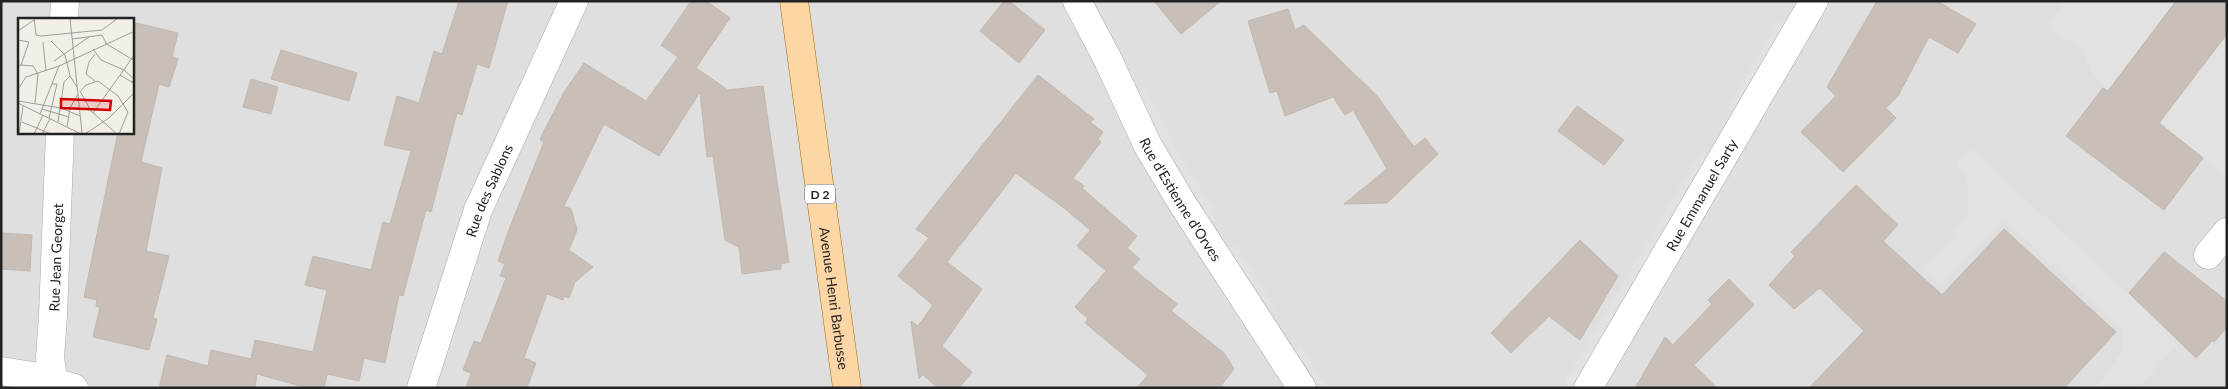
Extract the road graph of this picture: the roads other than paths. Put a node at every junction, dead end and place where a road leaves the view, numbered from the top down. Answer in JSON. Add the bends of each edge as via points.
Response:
{"nodes":[{"id":1,"x":65,"y":1,"type":"edge"},
{"id":2,"x":574,"y":1,"type":"edge"},
{"id":3,"x":794,"y":1,"type":"edge"},
{"id":4,"x":1077,"y":1,"type":"edge"},
{"id":5,"x":1814,"y":1,"type":"edge"},
{"id":6,"x":64,"y":18,"type":"edge"},
{"id":7,"x":60,"y":134,"type":"edge"},
{"id":8,"x":2227,"y":232,"type":"edge"},
{"id":9,"x":2208,"y":255,"type":"dead end"},
{"id":10,"x":1,"y":371,"type":"edge"},
{"id":11,"x":61,"y":386,"type":"edge"},
{"id":12,"x":421,"y":388,"type":"edge"},
{"id":13,"x":847,"y":388,"type":"edge"},
{"id":14,"x":1302,"y":388,"type":"edge"},
{"id":15,"x":1588,"y":388,"type":"edge"}],
"edges":[{"from":1,"to":6,"type":"street"},
{"from":2,"to":12,"type":"street","name":"Rue des Sablons","via":[[478,210]]},
{"from":3,"to":13,"type":"main road","name":"Avenue Henri Barbusse","number":"D 2"},
{"from":4,"to":14,"type":"street","name":"Rue d'Estienne d'Orves","via":[[1148,146]]},
{"from":5,"to":15,"type":"street","name":"Rue Emmanuel Sarty"},
{"from":7,"to":11,"type":"street","name":"Rue Jean Georget","via":[[50,357]]},
{"from":8,"to":9,"type":"street"},
{"from":10,"to":11,"type":"street"}]}
